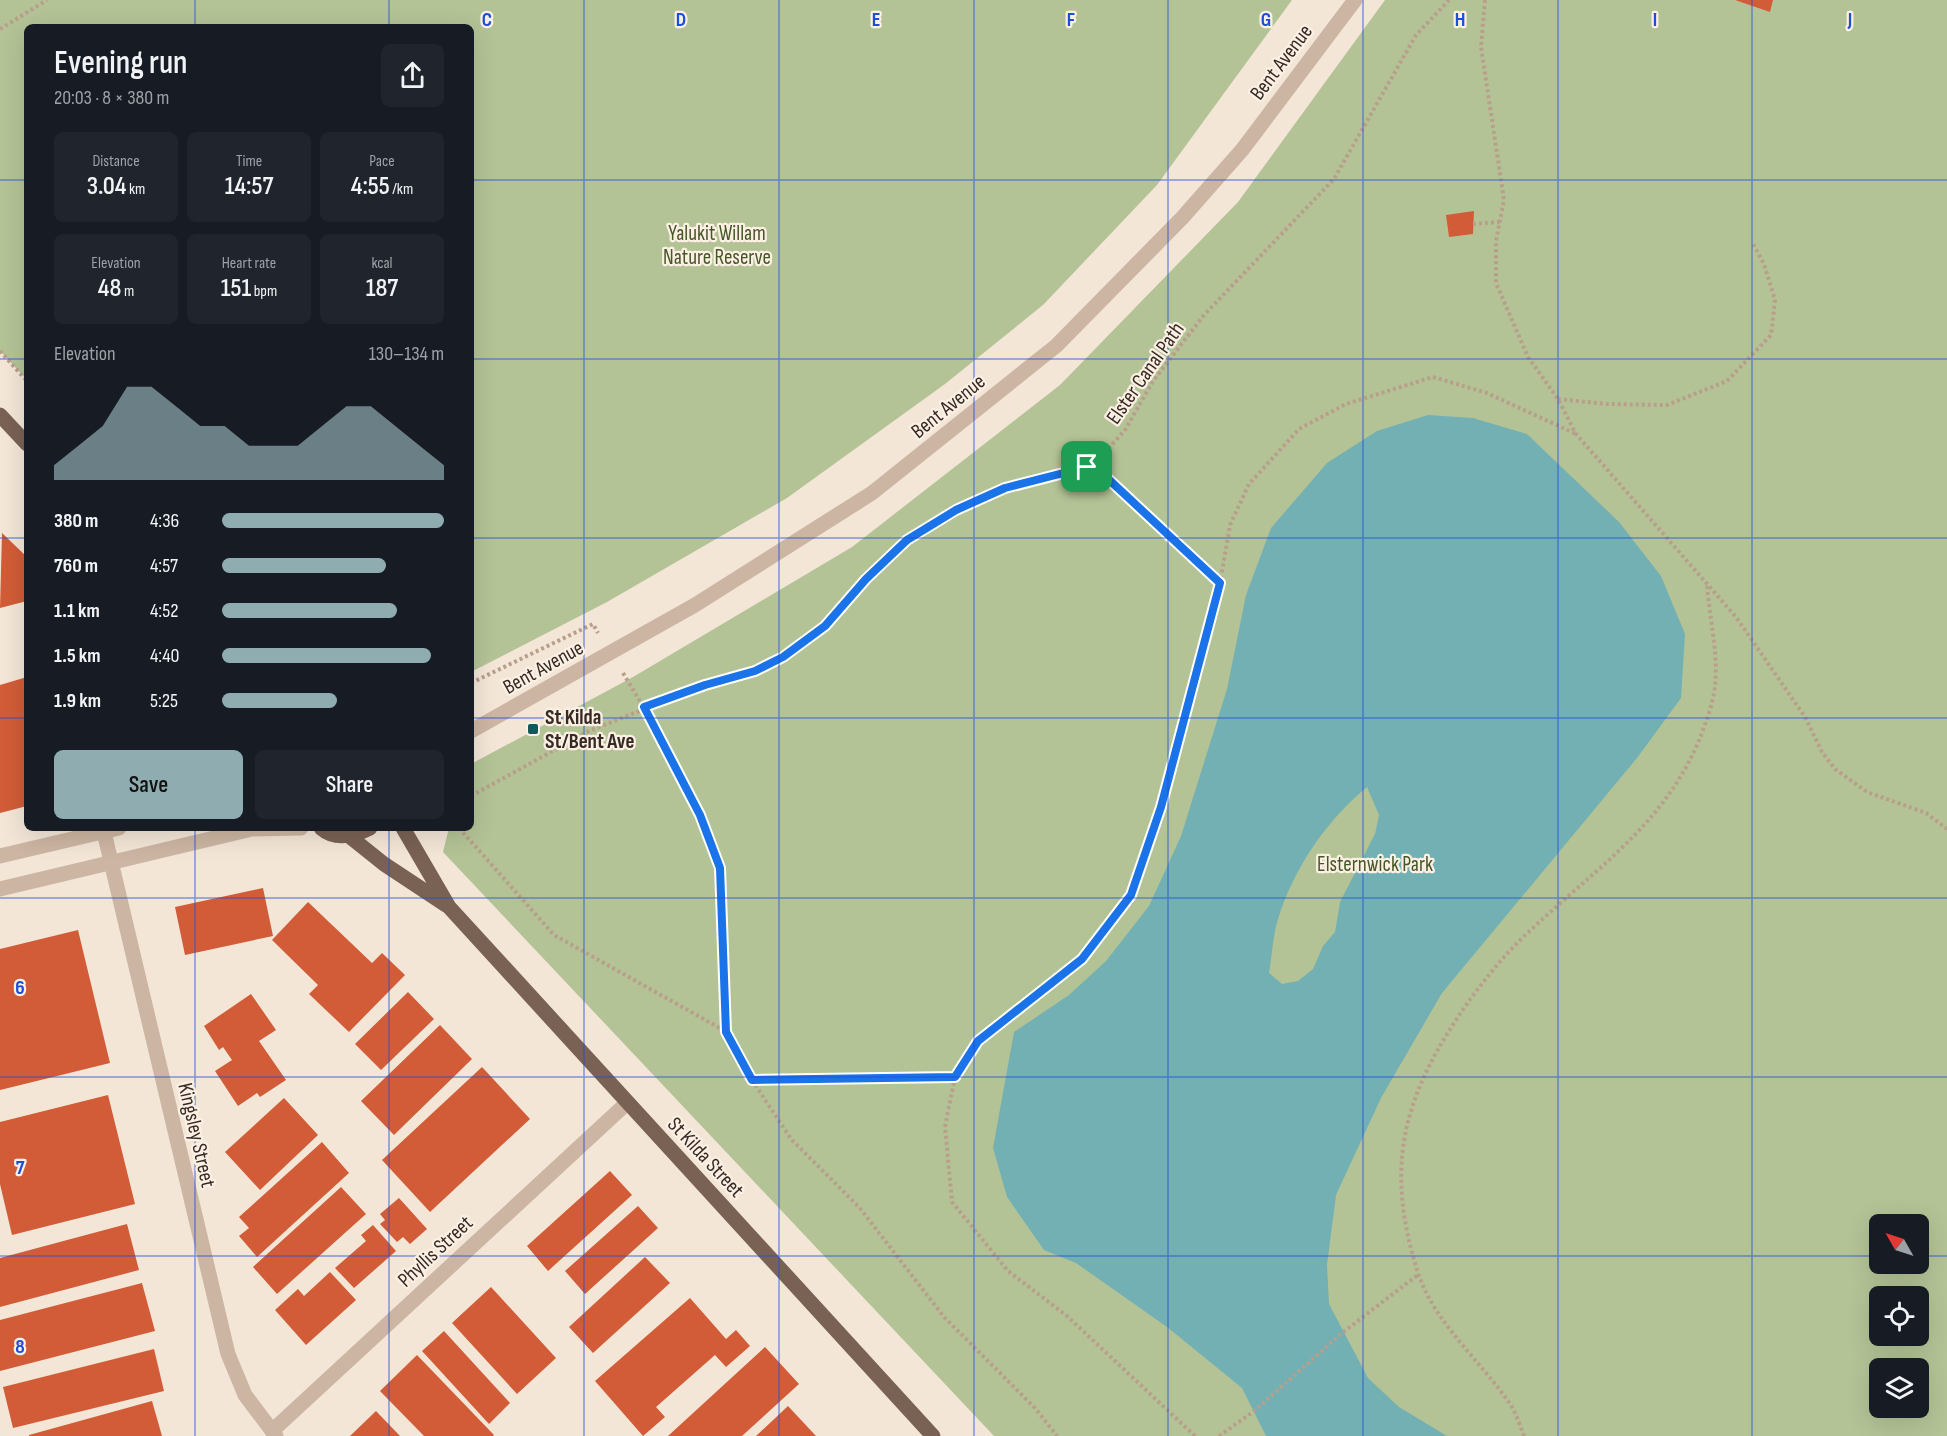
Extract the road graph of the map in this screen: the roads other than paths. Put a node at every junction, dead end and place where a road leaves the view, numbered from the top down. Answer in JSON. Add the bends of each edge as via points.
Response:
{"nodes":[{"id":1,"x":1355,"y":0,"type":"edge"},
{"id":2,"x":0,"y":415,"type":"edge"},
{"id":3,"x":24,"y":441,"type":"edge"},
{"id":4,"x":474,"y":729,"type":"edge"},
{"id":5,"x":108,"y":831,"type":"edge"},
{"id":6,"x":244,"y":831,"type":"edge"},
{"id":7,"x":326,"y":831,"type":"edge"},
{"id":8,"x":362,"y":831,"type":"edge"},
{"id":9,"x":405,"y":831,"type":"edge"},
{"id":10,"x":104,"y":832,"type":"junction"},
{"id":11,"x":350,"y":836,"type":"junction"},
{"id":12,"x":0,"y":856,"type":"edge"},
{"id":13,"x":111,"y":863,"type":"junction"},
{"id":14,"x":0,"y":889,"type":"edge"},
{"id":15,"x":449,"y":907,"type":"junction"},
{"id":16,"x":627,"y":1103,"type":"junction"},
{"id":17,"x":274,"y":1434,"type":"edge"},
{"id":18,"x":933,"y":1436,"type":"edge"}],
"edges":[{"from":1,"to":4,"type":"street","name":"Bent Avenue","via":[[1242,150],[1182,218],[1056,346],[872,493],[695,605]]},
{"from":2,"to":3,"type":"main road"},
{"from":5,"to":10,"type":"street"},
{"from":6,"to":13,"type":"street"},
{"from":7,"to":11,"type":"main road"},
{"from":8,"to":11,"type":"main road"},
{"from":9,"to":15,"type":"main road","name":"St Kilda Street"},
{"from":10,"to":12,"type":"street"},
{"from":10,"to":13,"type":"street","name":"Kingsley Street"},
{"from":11,"to":15,"type":"main road","name":"St Kilda Street"},
{"from":13,"to":14,"type":"street"},
{"from":13,"to":17,"type":"street","name":"Kingsley Street","via":[[228,1354],[245,1395]]},
{"from":15,"to":16,"type":"main road","name":"St Kilda Street"},
{"from":16,"to":17,"type":"street","name":"Phyllis Street"},
{"from":16,"to":18,"type":"main road","name":"St Kilda Street"}]}
